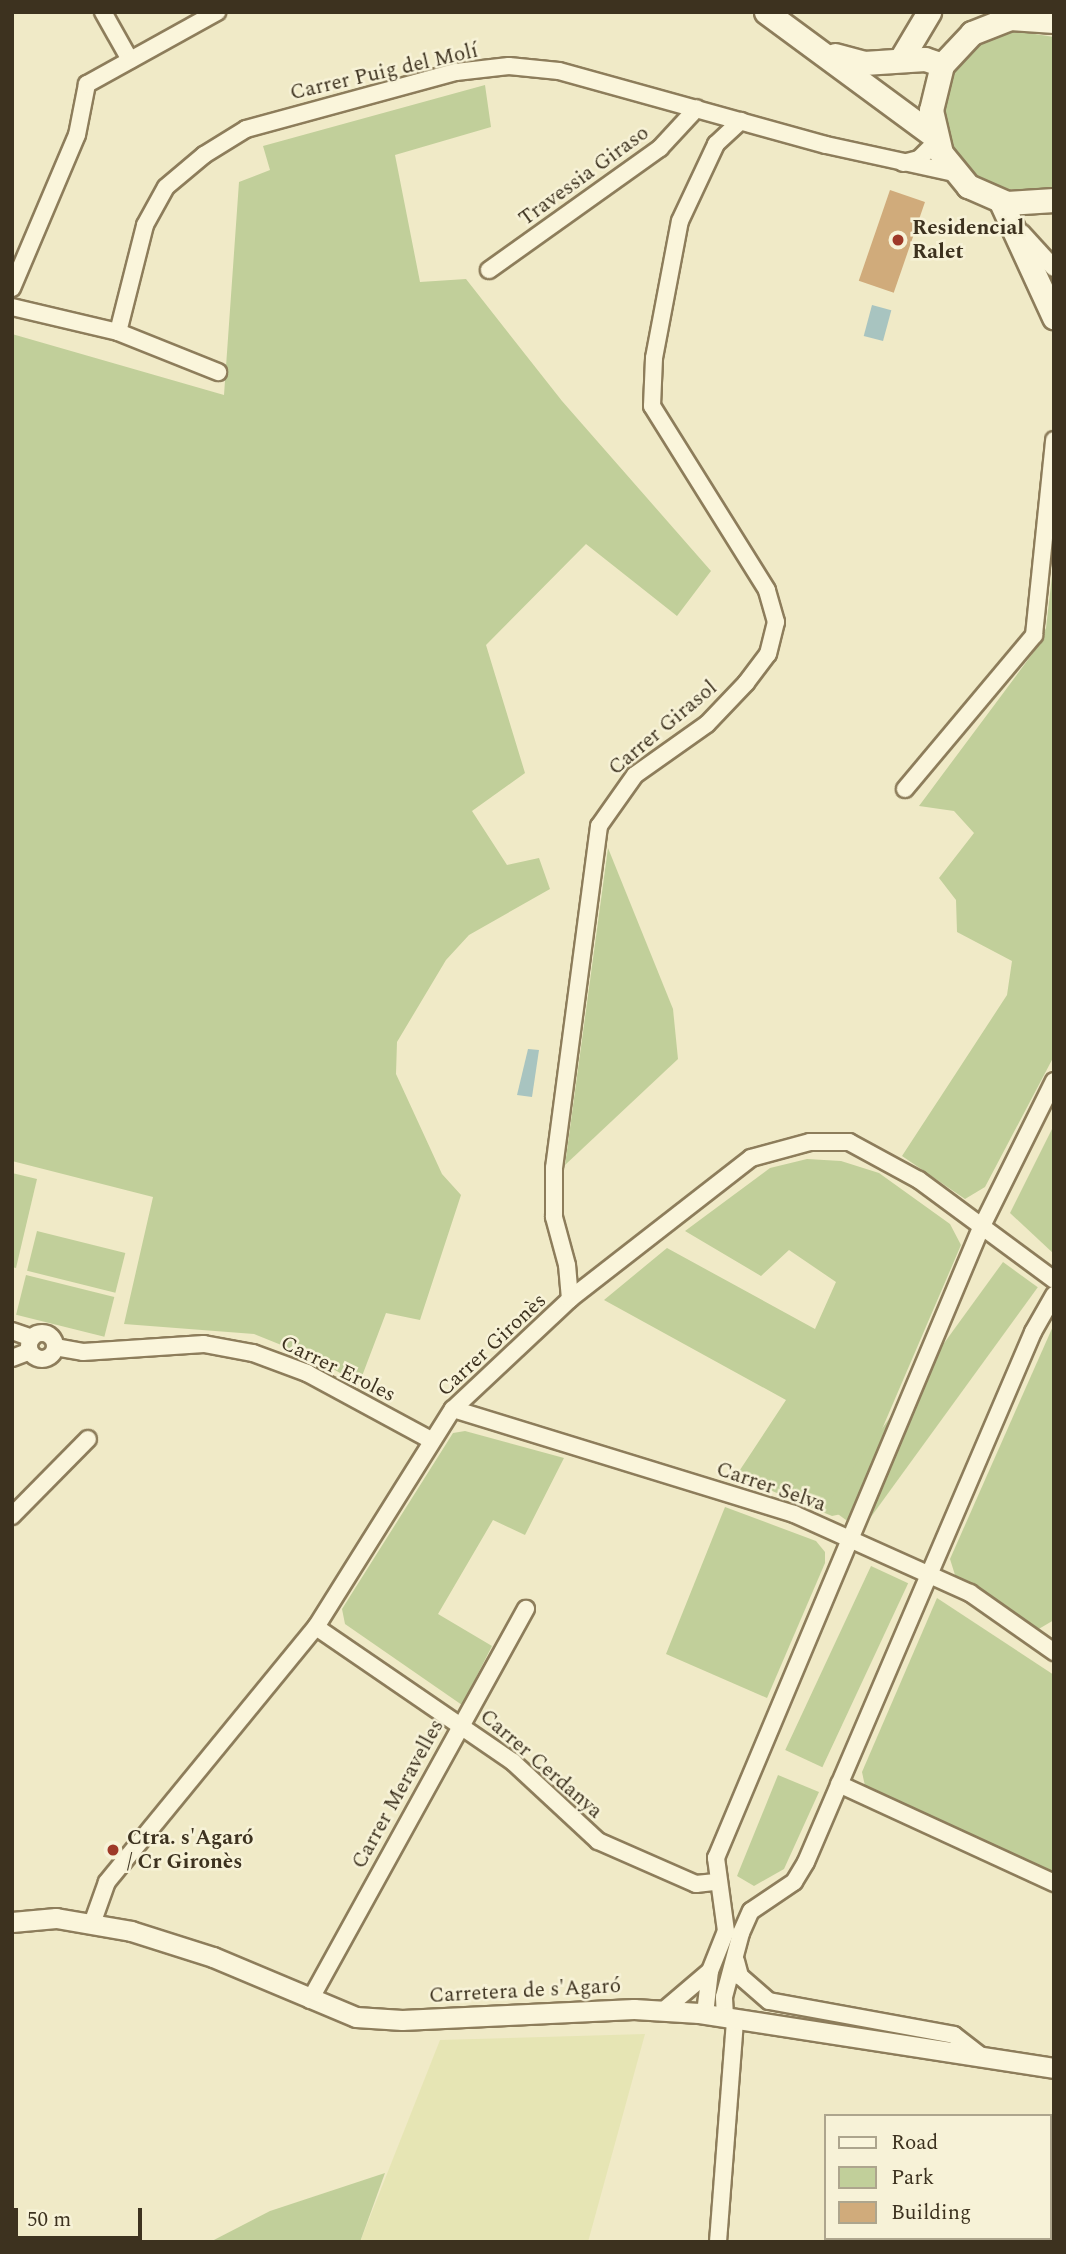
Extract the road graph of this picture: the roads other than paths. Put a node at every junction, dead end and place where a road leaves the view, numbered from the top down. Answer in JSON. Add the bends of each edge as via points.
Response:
{"nodes":[{"id":1,"x":103,"y":12,"type":"edge"},
{"id":2,"x":217,"y":12,"type":"edge"},
{"id":3,"x":766,"y":12,"type":"edge"},
{"id":4,"x":930,"y":12,"type":"edge"},
{"id":5,"x":1039,"y":17,"type":"edge"},
{"id":6,"x":829,"y":54,"type":"junction"},
{"id":7,"x":901,"y":59,"type":"junction"},
{"id":8,"x":130,"y":60,"type":"junction"},
{"id":9,"x":945,"y":61,"type":"junction"},
{"id":10,"x":697,"y":108,"type":"junction"},
{"id":11,"x":741,"y":121,"type":"junction"},
{"id":12,"x":935,"y":139,"type":"junction"},
{"id":13,"x":900,"y":164,"type":"junction"},
{"id":14,"x":954,"y":173,"type":"junction"},
{"id":15,"x":1054,"y":200,"type":"edge"},
{"id":16,"x":1001,"y":202,"type":"junction"},
{"id":17,"x":1016,"y":226,"type":"junction"},
{"id":18,"x":1054,"y":268,"type":"edge"},
{"id":19,"x":489,"y":270,"type":"dead end"},
{"id":20,"x":12,"y":288,"type":"edge"},
{"id":21,"x":12,"y":307,"type":"edge"},
{"id":22,"x":1054,"y":317,"type":"edge"},
{"id":23,"x":118,"y":332,"type":"junction"},
{"id":24,"x":218,"y":372,"type":"dead end"},
{"id":25,"x":1054,"y":440,"type":"edge"},
{"id":26,"x":1053,"y":461,"type":"edge"},
{"id":27,"x":905,"y":789,"type":"dead end"},
{"id":28,"x":1054,"y":1080,"type":"edge"},
{"id":29,"x":981,"y":1228,"type":"junction"},
{"id":30,"x":1054,"y":1280,"type":"edge"},
{"id":31,"x":1054,"y":1295,"type":"edge"},
{"id":32,"x":570,"y":1299,"type":"junction"},
{"id":33,"x":12,"y":1331,"type":"edge"},
{"id":34,"x":31,"y":1345,"type":"junction"},
{"id":35,"x":12,"y":1358,"type":"edge"},
{"id":36,"x":453,"y":1409,"type":"junction"},
{"id":37,"x":88,"y":1439,"type":"dead end"},
{"id":38,"x":431,"y":1440,"type":"junction"},
{"id":39,"x":12,"y":1516,"type":"edge"},
{"id":40,"x":851,"y":1538,"type":"junction"},
{"id":41,"x":929,"y":1573,"type":"junction"},
{"id":42,"x":526,"y":1609,"type":"dead end"},
{"id":43,"x":316,"y":1627,"type":"junction"},
{"id":44,"x":1051,"y":1645,"type":"edge"},
{"id":45,"x":461,"y":1723,"type":"junction"},
{"id":46,"x":839,"y":1784,"type":"junction"},
{"id":47,"x":716,"y":1882,"type":"junction"},
{"id":48,"x":1054,"y":1884,"type":"edge"},
{"id":49,"x":93,"y":1921,"type":"junction"},
{"id":50,"x":12,"y":1923,"type":"edge"},
{"id":51,"x":736,"y":1961,"type":"junction"},
{"id":52,"x":709,"y":1971,"type":"junction"},
{"id":53,"x":310,"y":2000,"type":"junction"},
{"id":54,"x":664,"y":2011,"type":"junction"},
{"id":55,"x":722,"y":2017,"type":"junction"},
{"id":56,"x":982,"y":2057,"type":"junction"},
{"id":57,"x":1054,"y":2068,"type":"edge"},
{"id":58,"x":718,"y":2242,"type":"edge"}],
"edges":[{"from":1,"to":8,"type":"street"},
{"from":2,"to":8,"type":"street"},
{"from":3,"to":6,"type":"main road"},
{"from":4,"to":7,"type":"main road"},
{"from":4,"to":9,"type":"main road","via":[[931,38]]},
{"from":5,"to":9,"type":"main road","via":[[993,22],[968,36]]},
{"from":6,"to":7,"type":"main road","via":[[864,62]]},
{"from":6,"to":12,"type":"main road"},
{"from":7,"to":9,"type":"main road"},
{"from":8,"to":20,"type":"street","via":[[87,83],[77,135]]},
{"from":9,"to":12,"type":"main road","via":[[932,97]]},
{"from":10,"to":11,"type":"street","name":"Carrer Puig del Molí"},
{"from":10,"to":19,"type":"street","name":"Travessia Giraso","via":[[660,148]]},
{"from":10,"to":23,"type":"street","name":"Carrer Puig del Molí","via":[[559,71],[509,66],[456,72],[246,129],[166,187],[145,225]]},
{"from":11,"to":13,"type":"street","name":"Carrer Puig del Molí"},
{"from":11,"to":32,"type":"street","name":"Carrer Girasol","via":[[716,144],[680,221],[654,358],[652,406],[767,590],[776,622],[768,654],[746,683],[707,724],[635,775],[599,826],[554,1168],[554,1217],[567,1265]]},
{"from":12,"to":13,"type":"street","via":[[919,159]]},
{"from":12,"to":14,"type":"main road"},
{"from":13,"to":14,"type":"street","name":"Carrer Puig del Molí"},
{"from":14,"to":16,"type":"main road"},
{"from":15,"to":16,"type":"main road"},
{"from":16,"to":17,"type":"main road"},
{"from":17,"to":18,"type":"street"},
{"from":17,"to":22,"type":"main road"},
{"from":21,"to":23,"type":"street"},
{"from":23,"to":24,"type":"street"},
{"from":25,"to":26,"type":"street"},
{"from":26,"to":27,"type":"street","via":[[1034,635]]},
{"from":28,"to":29,"type":"street"},
{"from":29,"to":30,"type":"street","name":"Carrer Gironès"},
{"from":29,"to":32,"type":"street","name":"Carrer Gironès","via":[[884,1157],[849,1142],[810,1142],[751,1158]]},
{"from":29,"to":40,"type":"street"},
{"from":31,"to":41,"type":"street"},
{"from":32,"to":36,"type":"street","name":"Carrer Gironès"},
{"from":33,"to":34,"type":"street"},
{"from":34,"to":35,"type":"street"},
{"from":34,"to":38,"type":"street","name":"Carrer Eroles","via":[[47,1334],[55,1347],[83,1352],[204,1344],[253,1353],[307,1373]]},
{"from":36,"to":38,"type":"street","name":"Carrer Gironès"},
{"from":36,"to":40,"type":"street","name":"Carrer Selva","via":[[751,1499]]},
{"from":37,"to":39,"type":"street"},
{"from":38,"to":43,"type":"street","name":"Carrer Gironès"},
{"from":40,"to":41,"type":"street","name":"Carrer Selva"},
{"from":40,"to":47,"type":"street","via":[[716,1858]]},
{"from":41,"to":44,"type":"street","name":"Carrer Selva","via":[[970,1593]]},
{"from":41,"to":46,"type":"street"},
{"from":42,"to":45,"type":"street","name":"Carrer Meravelles"},
{"from":43,"to":45,"type":"street","name":"Carrer Cerdanya"},
{"from":43,"to":49,"type":"street","name":"Carrer Gironès","via":[[107,1882]]},
{"from":45,"to":47,"type":"street","name":"Carrer Cerdanya","via":[[598,1841],[696,1884]]},
{"from":45,"to":53,"type":"street","name":"Carrer Meravelles"},
{"from":46,"to":48,"type":"street"},
{"from":46,"to":51,"type":"street","via":[[794,1882],[751,1911]]},
{"from":47,"to":52,"type":"street","via":[[726,1931]]},
{"from":49,"to":50,"type":"street","name":"Carretera de s'Agaró"},
{"from":49,"to":53,"type":"street","name":"Carretera de s'Agaró","via":[[213,1957]]},
{"from":51,"to":55,"type":"street"},
{"from":51,"to":56,"type":"street","via":[[740,1976],[769,2001],[954,2035]]},
{"from":52,"to":54,"type":"street"},
{"from":52,"to":55,"type":"street"},
{"from":53,"to":54,"type":"street","name":"Carretera de s'Agaró","via":[[356,2017],[402,2020]]},
{"from":54,"to":55,"type":"street","name":"Carretera de s'Agaró"},
{"from":55,"to":56,"type":"street","name":"Carretera de s'Agaró"},
{"from":55,"to":58,"type":"street"},
{"from":56,"to":57,"type":"street","name":"Carretera de s'Agaró"}]}
